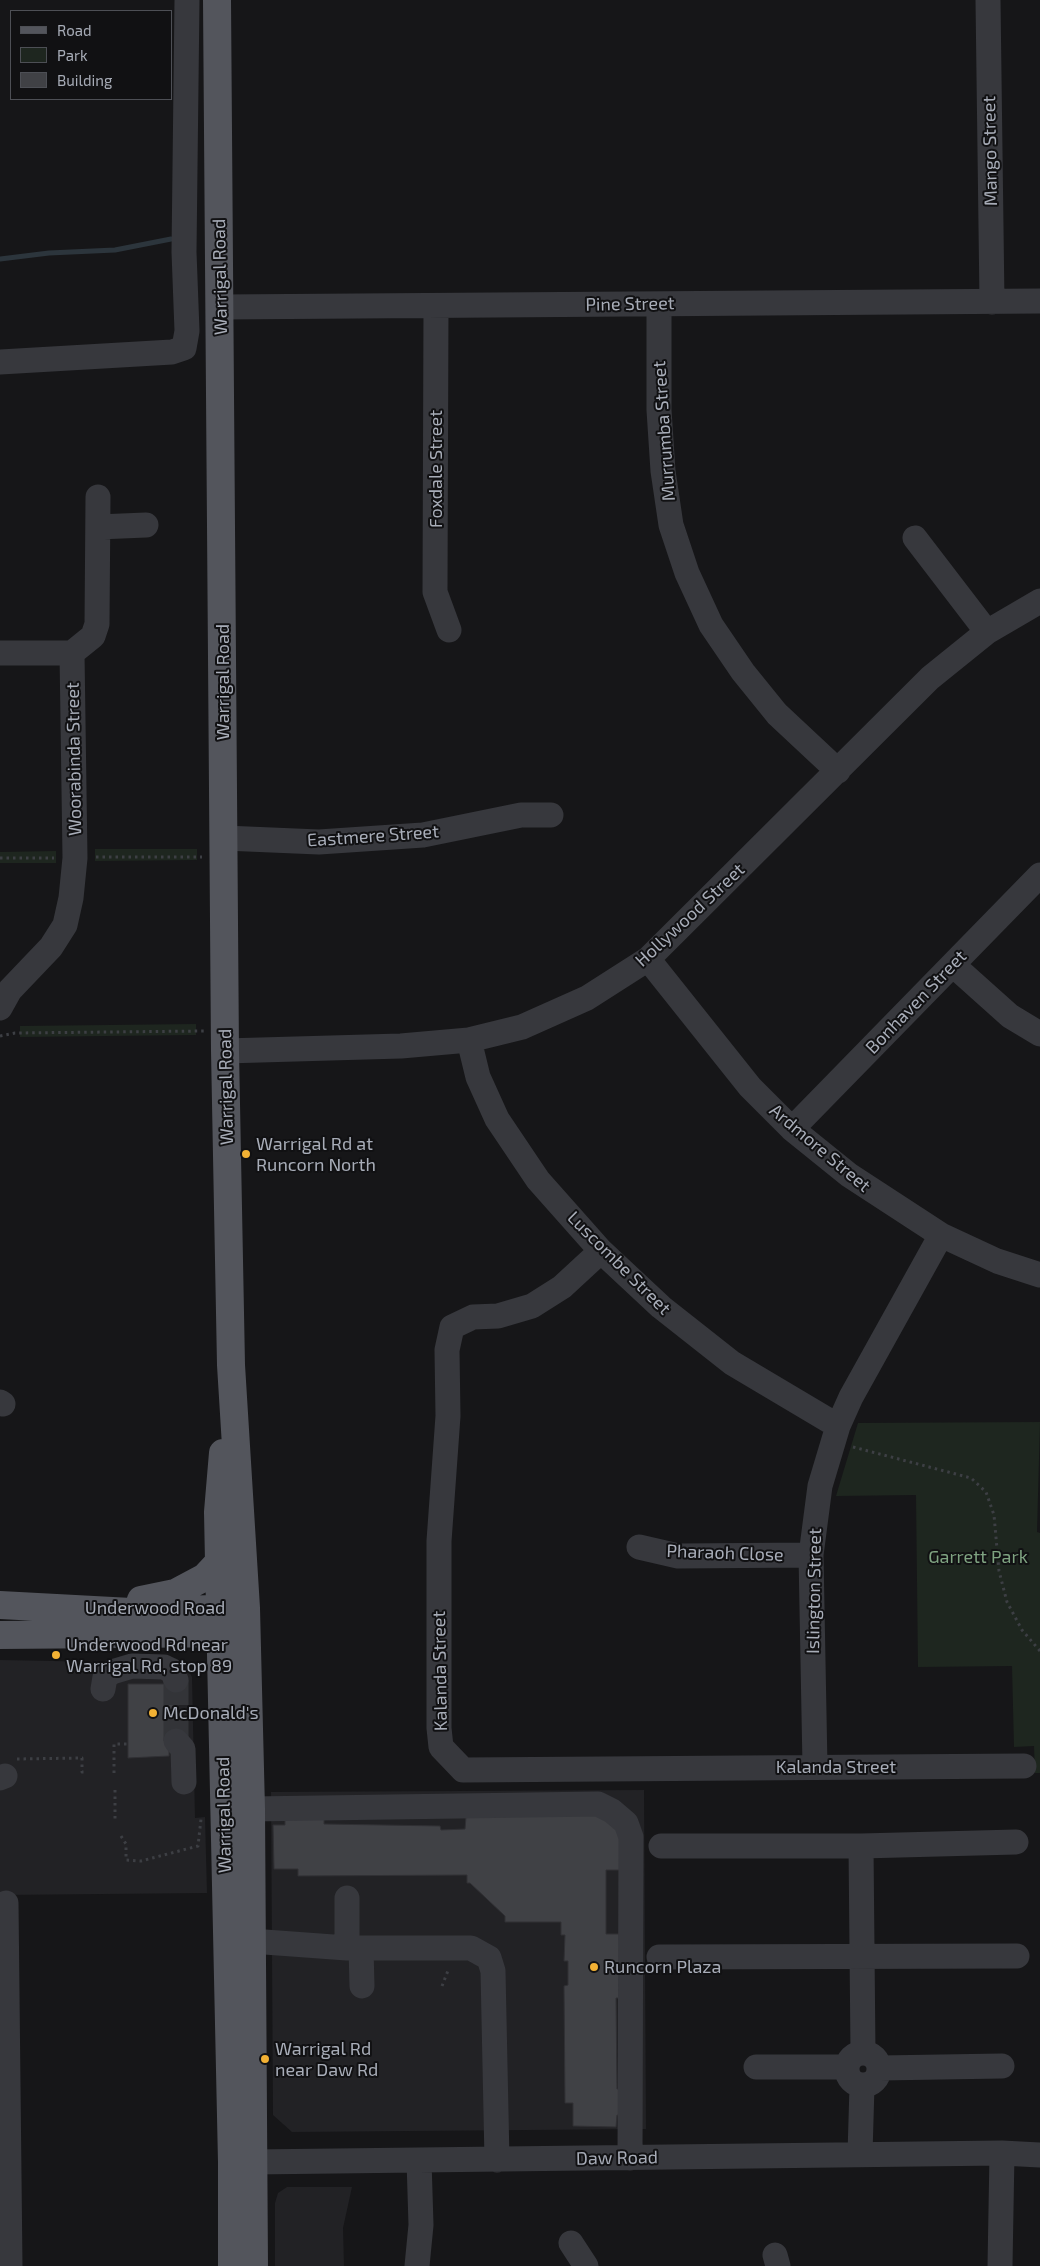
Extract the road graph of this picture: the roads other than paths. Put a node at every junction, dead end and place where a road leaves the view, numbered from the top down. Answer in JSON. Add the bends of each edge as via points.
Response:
{"nodes":[{"id":1,"x":187,"y":0,"type":"edge"},
{"id":2,"x":217,"y":0,"type":"edge"},
{"id":3,"x":988,"y":0,"type":"edge"},
{"id":4,"x":992,"y":302,"type":"junction"},
{"id":5,"x":1040,"y":302,"type":"edge"},
{"id":6,"x":659,"y":304,"type":"junction"},
{"id":7,"x":436,"y":306,"type":"junction"},
{"id":8,"x":221,"y":307,"type":"junction"},
{"id":9,"x":0,"y":362,"type":"edge"},
{"id":10,"x":98,"y":497,"type":"dead end"},
{"id":11,"x":146,"y":525,"type":"dead end"},
{"id":12,"x":98,"y":527,"type":"junction"},
{"id":13,"x":915,"y":538,"type":"dead end"},
{"id":14,"x":1040,"y":601,"type":"edge"},
{"id":15,"x":449,"y":630,"type":"dead end"},
{"id":16,"x":987,"y":632,"type":"junction"},
{"id":17,"x":72,"y":652,"type":"junction"},
{"id":18,"x":0,"y":653,"type":"edge"},
{"id":19,"x":838,"y":771,"type":"junction"},
{"id":20,"x":551,"y":815,"type":"dead end"},
{"id":21,"x":224,"y":849,"type":"junction"},
{"id":22,"x":1040,"y":875,"type":"edge"},
{"id":23,"x":648,"y":959,"type":"junction"},
{"id":24,"x":953,"y":965,"type":"junction"},
{"id":25,"x":0,"y":1008,"type":"edge"},
{"id":26,"x":1040,"y":1034,"type":"edge"},
{"id":27,"x":225,"y":1040,"type":"junction"},
{"id":28,"x":469,"y":1040,"type":"junction"},
{"id":29,"x":792,"y":1129,"type":"junction"},
{"id":30,"x":941,"y":1234,"type":"junction"},
{"id":31,"x":601,"y":1251,"type":"junction"},
{"id":32,"x":1040,"y":1275,"type":"edge"},
{"id":33,"x":231,"y":1364,"type":"junction"},
{"id":34,"x":836,"y":1432,"type":"junction"},
{"id":35,"x":639,"y":1547,"type":"dead end"},
{"id":36,"x":811,"y":1556,"type":"junction"},
{"id":37,"x":219,"y":1562,"type":"junction"},
{"id":38,"x":0,"y":1605,"type":"edge"},
{"id":39,"x":64,"y":1607,"type":"junction"},
{"id":40,"x":233,"y":1621,"type":"junction"},
{"id":41,"x":0,"y":1635,"type":"edge"},
{"id":42,"x":176,"y":1680,"type":"dead end"},
{"id":43,"x":104,"y":1689,"type":"dead end"},
{"id":44,"x":176,"y":1741,"type":"tunnel mouth"},
{"id":45,"x":1024,"y":1766,"type":"dead end"},
{"id":46,"x":814,"y":1767,"type":"junction"},
{"id":47,"x":184,"y":1782,"type":"dead end"},
{"id":48,"x":250,"y":1810,"type":"junction"},
{"id":49,"x":1016,"y":1842,"type":"dead end"},
{"id":50,"x":661,"y":1846,"type":"dead end"},
{"id":51,"x":861,"y":1846,"type":"junction"},
{"id":52,"x":614,"y":1870,"type":"dead end"},
{"id":53,"x":347,"y":1898,"type":"dead end"},
{"id":54,"x":6,"y":1903,"type":"dead end"},
{"id":55,"x":630,"y":1940,"type":"junction"},
{"id":56,"x":239,"y":1941,"type":"junction"},
{"id":57,"x":354,"y":1948,"type":"junction"},
{"id":58,"x":1017,"y":1956,"type":"dead end"},
{"id":59,"x":659,"y":1957,"type":"dead end"},
{"id":60,"x":862,"y":1957,"type":"junction"},
{"id":61,"x":362,"y":1986,"type":"dead end"},
{"id":62,"x":4,"y":1995,"type":"edge"},
{"id":63,"x":1002,"y":2066,"type":"dead end"},
{"id":64,"x":756,"y":2067,"type":"dead end"},
{"id":65,"x":863,"y":2068,"type":"junction"},
{"id":66,"x":1040,"y":2149,"type":"edge"},
{"id":67,"x":1002,"y":2153,"type":"junction"},
{"id":68,"x":860,"y":2154,"type":"junction"},
{"id":69,"x":1040,"y":2155,"type":"edge"},
{"id":70,"x":630,"y":2158,"type":"junction"},
{"id":71,"x":419,"y":2160,"type":"junction"},
{"id":72,"x":497,"y":2160,"type":"junction"},
{"id":73,"x":242,"y":2162,"type":"junction"},
{"id":74,"x":571,"y":2243,"type":"dead end"},
{"id":75,"x":10,"y":2266,"type":"edge"},
{"id":76,"x":232,"y":2266,"type":"edge"},
{"id":77,"x":254,"y":2266,"type":"edge"},
{"id":78,"x":417,"y":2266,"type":"edge"},
{"id":79,"x":586,"y":2266,"type":"edge"},
{"id":80,"x":1000,"y":2266,"type":"edge"}],
"edges":[{"from":1,"to":9,"type":"street","via":[[184,252],[188,332],[184,348],[172,352]]},
{"from":2,"to":8,"type":"main road","name":"Warrigal Road"},
{"from":3,"to":4,"type":"street","name":"Mango Street"},
{"from":4,"to":5,"type":"street","name":"Pine Street"},
{"from":4,"to":6,"type":"street","name":"Pine Street"},
{"from":6,"to":7,"type":"street","name":"Pine Street"},
{"from":6,"to":19,"type":"street","name":"Murrumba Street","via":[[659,410],[663,471],[671,525],[687,574],[711,625],[743,672],[777,714]]},
{"from":7,"to":8,"type":"street","name":"Pine Street"},
{"from":7,"to":15,"type":"street","name":"Foxdale Street","via":[[436,592]]},
{"from":8,"to":21,"type":"main road","name":"Warrigal Road"},
{"from":10,"to":12,"type":"street"},
{"from":11,"to":12,"type":"street"},
{"from":12,"to":17,"type":"street","via":[[98,624],[93,636]]},
{"from":13,"to":16,"type":"street"},
{"from":14,"to":16,"type":"street","name":"Hollywood Street"},
{"from":16,"to":19,"type":"street","name":"Hollywood Street","via":[[930,678]]},
{"from":17,"to":18,"type":"street"},
{"from":17,"to":25,"type":"street","name":"Woorabinda Street","via":[[76,858],[65,925],[51,947],[10,990]]},
{"from":19,"to":23,"type":"street","name":"Hollywood Street"},
{"from":20,"to":21,"type":"street","name":"Eastmere Street","via":[[520,815],[423,835]]},
{"from":21,"to":27,"type":"main road","name":"Warrigal Road"},
{"from":22,"to":24,"type":"street","name":"Bonhaven Street"},
{"from":23,"to":28,"type":"street","name":"Hollywood Street","via":[[587,998],[522,1027]]},
{"from":23,"to":29,"type":"street","name":"Ardmore Street","via":[[750,1087]]},
{"from":24,"to":26,"type":"street","via":[[1010,1016]]},
{"from":24,"to":29,"type":"street","name":"Bonhaven Street"},
{"from":27,"to":28,"type":"street","name":"Hollywood Street","via":[[401,1046]]},
{"from":27,"to":33,"type":"main road","name":"Warrigal Road"},
{"from":28,"to":31,"type":"street","name":"Luscombe Street","via":[[478,1077],[497,1119],[538,1180]]},
{"from":29,"to":30,"type":"street","name":"Ardmore Street","via":[[849,1175]]},
{"from":30,"to":32,"type":"street","name":"Ardmore Street","via":[[996,1262]]},
{"from":30,"to":34,"type":"street","name":"Islington Street","via":[[851,1397]]},
{"from":31,"to":34,"type":"street","name":"Luscombe Street","via":[[660,1307],[732,1363]]},
{"from":31,"to":46,"type":"street","name":"Kalanda Street","via":[[562,1286],[532,1306],[498,1316],[473,1317],[452,1328],[447,1350],[448,1416],[439,1540],[441,1747],[463,1770]]},
{"from":33,"to":37,"type":"main road","name":"Warrigal Road","via":[[218,1512]]},
{"from":33,"to":40,"type":"main road","name":"Warrigal Road"},
{"from":34,"to":36,"type":"street","name":"Islington Street","via":[[820,1486]]},
{"from":35,"to":36,"type":"street","name":"Pharaoh Close","via":[[678,1556]]},
{"from":36,"to":46,"type":"street","name":"Islington Street"},
{"from":37,"to":39,"type":"main road","name":"Underwood Road","via":[[205,1577],[175,1593],[156,1598]]},
{"from":37,"to":40,"type":"main road","name":"Warrigal Road"},
{"from":38,"to":39,"type":"main road","name":"Underwood Road"},
{"from":39,"to":40,"type":"main road","name":"Underwood Road"},
{"from":40,"to":41,"type":"main road","name":"Underwood Road"},
{"from":40,"to":48,"type":"main road","name":"Warrigal Road"},
{"from":40,"to":56,"type":"main road","name":"Warrigal Road"},
{"from":42,"to":43,"type":"street","via":[[172,1670],[164,1667],[132,1666],[105,1677]]},
{"from":44,"to":47,"type":"street","via":[[183,1749]]},
{"from":45,"to":46,"type":"street","name":"Kalanda Street"},
{"from":48,"to":55,"type":"street","via":[[598,1804],[626,1823],[631,1837]]},
{"from":48,"to":56,"type":"main road","name":"Warrigal Road"},
{"from":49,"to":51,"type":"street"},
{"from":50,"to":51,"type":"street"},
{"from":51,"to":60,"type":"street"},
{"from":52,"to":55,"type":"street","via":[[617,1906]]},
{"from":53,"to":57,"type":"street"},
{"from":54,"to":62,"type":"street"},
{"from":55,"to":70,"type":"street"},
{"from":56,"to":57,"type":"street"},
{"from":56,"to":73,"type":"main road","name":"Warrigal Road"},
{"from":57,"to":61,"type":"street"},
{"from":57,"to":72,"type":"street","via":[[470,1948],[489,1958],[493,1971]]},
{"from":58,"to":60,"type":"street"},
{"from":59,"to":60,"type":"street"},
{"from":60,"to":65,"type":"street"},
{"from":62,"to":75,"type":"street"},
{"from":63,"to":65,"type":"street"},
{"from":64,"to":65,"type":"street"},
{"from":65,"to":68,"type":"street"},
{"from":66,"to":67,"type":"street","name":"Daw Road"},
{"from":67,"to":68,"type":"street","name":"Daw Road"},
{"from":67,"to":69,"type":"street","name":"Daw Road"},
{"from":67,"to":80,"type":"street"},
{"from":68,"to":70,"type":"street","name":"Daw Road"},
{"from":70,"to":72,"type":"street","name":"Daw Road"},
{"from":71,"to":72,"type":"street","name":"Daw Road"},
{"from":71,"to":73,"type":"street","name":"Daw Road"},
{"from":71,"to":78,"type":"street","via":[[421,2225]]},
{"from":73,"to":76,"type":"main road","name":"Warrigal Road"},
{"from":73,"to":77,"type":"main road","name":"Warrigal Road"},
{"from":74,"to":79,"type":"street"}]}
